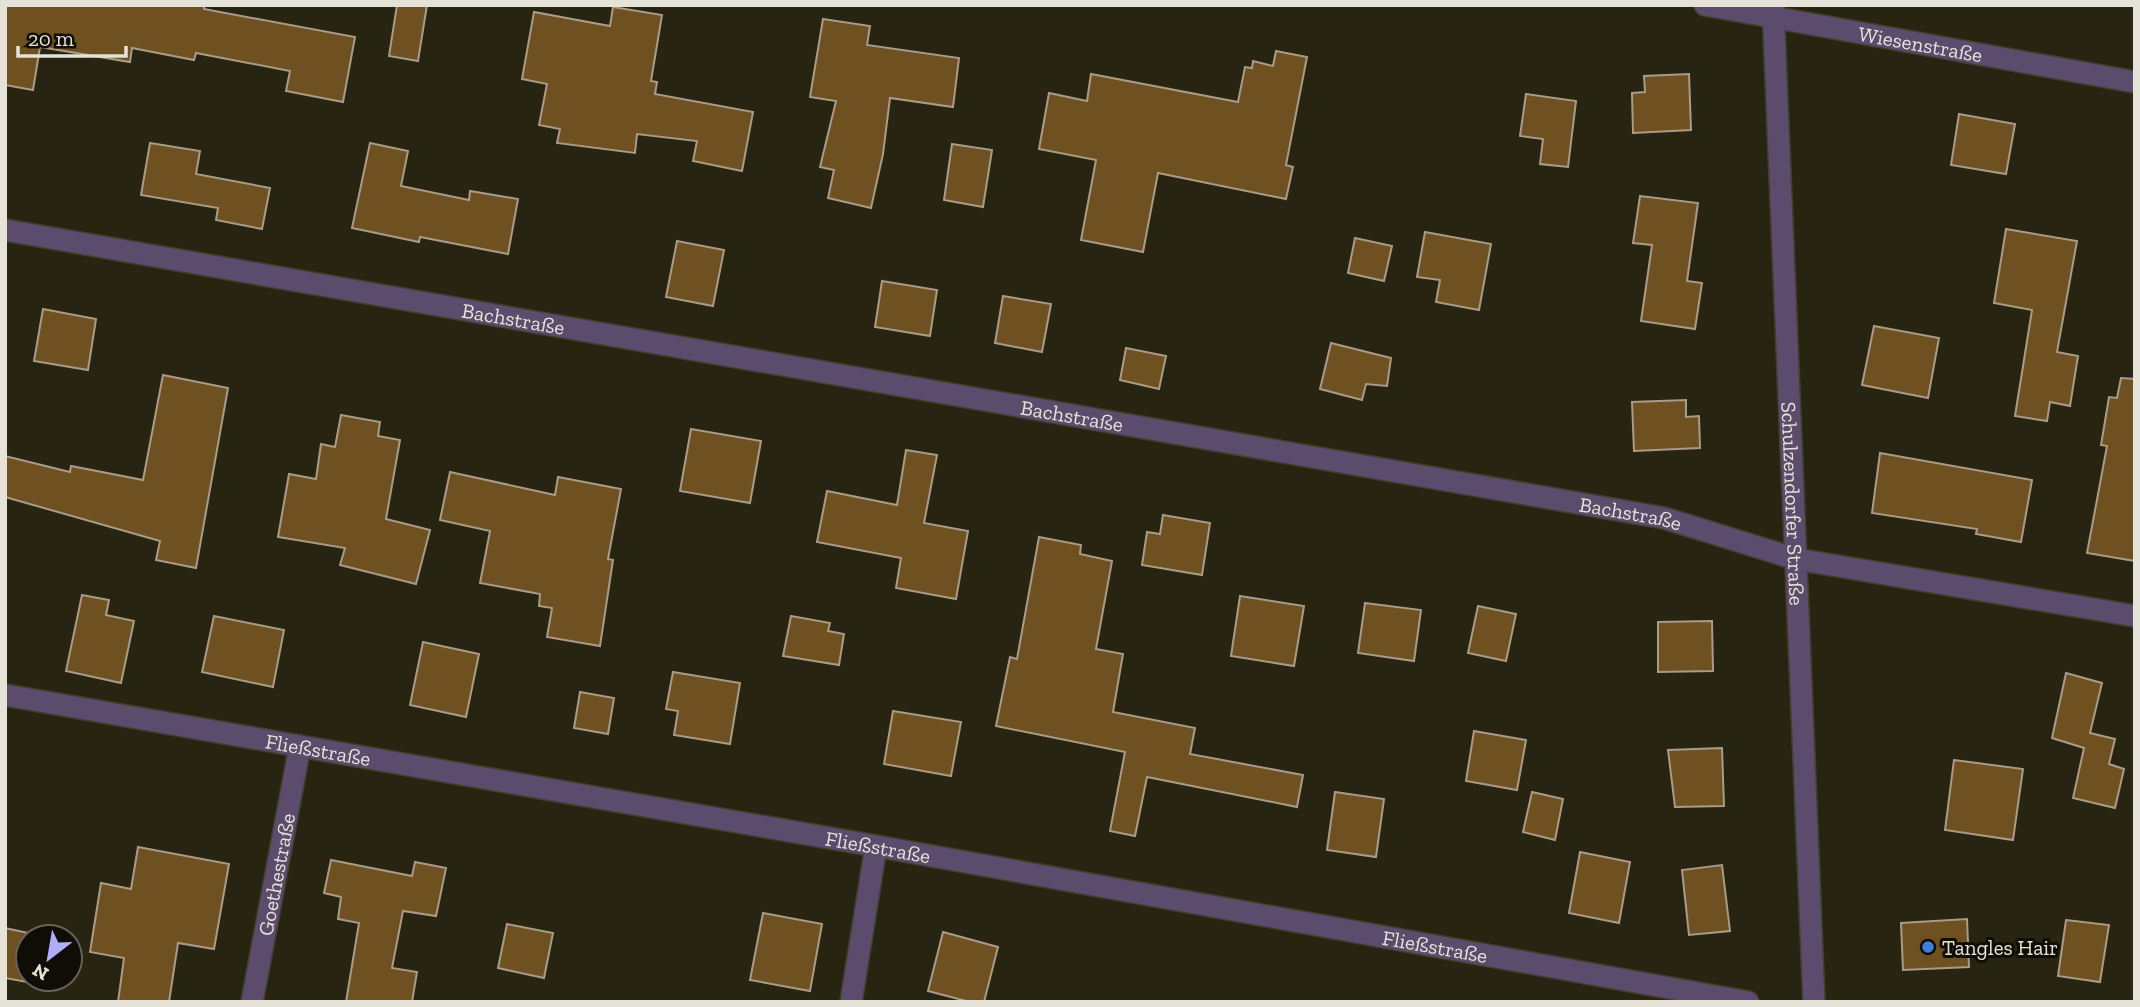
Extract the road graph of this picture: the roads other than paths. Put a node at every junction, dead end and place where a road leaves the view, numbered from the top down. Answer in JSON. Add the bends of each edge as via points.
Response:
{"nodes":[{"id":1,"x":1705,"y":5,"type":"edge"},
{"id":2,"x":1773,"y":11,"type":"edge"},
{"id":3,"x":2135,"y":82,"type":"edge"},
{"id":4,"x":5,"y":230,"type":"edge"},
{"id":5,"x":1796,"y":559,"type":"junction"},
{"id":6,"x":2135,"y":616,"type":"edge"},
{"id":7,"x":5,"y":695,"type":"edge"},
{"id":8,"x":300,"y":746,"type":"junction"},
{"id":9,"x":876,"y":846,"type":"junction"},
{"id":10,"x":252,"y":1002,"type":"edge"},
{"id":11,"x":851,"y":1002,"type":"edge"},
{"id":12,"x":1748,"y":1002,"type":"edge"},
{"id":13,"x":1814,"y":1002,"type":"edge"}],
"edges":[{"from":1,"to":2,"type":"street","name":"Wiesenstraße"},
{"from":2,"to":3,"type":"street","name":"Wiesenstraße"},
{"from":2,"to":5,"type":"street","name":"Schulzendorfer Straße"},
{"from":4,"to":5,"type":"street","name":"Bachstraße","via":[[1664,518]]},
{"from":5,"to":6,"type":"street","name":"Bachstraße"},
{"from":5,"to":13,"type":"street","name":"Schulzendorfer Straße"},
{"from":7,"to":8,"type":"street","name":"Fließstraße"},
{"from":8,"to":9,"type":"street","name":"Fließstraße"},
{"from":8,"to":10,"type":"street","name":"Goethestraße"},
{"from":9,"to":11,"type":"street"},
{"from":9,"to":12,"type":"street","name":"Fließstraße"}]}
